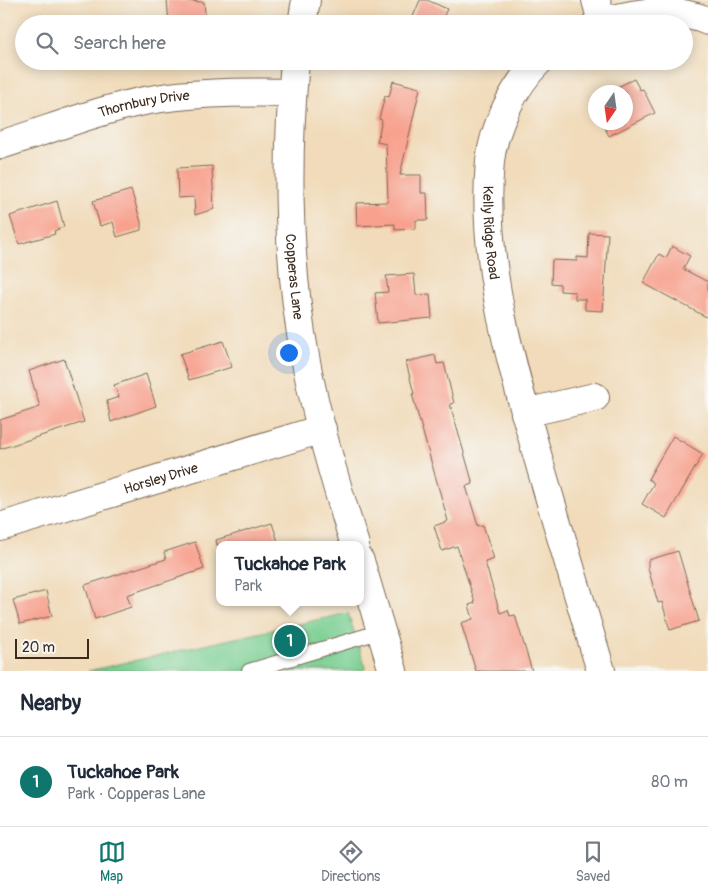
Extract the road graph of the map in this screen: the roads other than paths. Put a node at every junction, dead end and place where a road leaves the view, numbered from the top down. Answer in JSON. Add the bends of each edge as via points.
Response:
{"nodes":[{"id":1,"x":306,"y":0,"type":"edge"},
{"id":2,"x":304,"y":15,"type":"edge"},
{"id":3,"x":627,"y":15,"type":"edge"},
{"id":4,"x":686,"y":15,"type":"edge"},
{"id":5,"x":693,"y":17,"type":"edge"},
{"id":6,"x":708,"y":21,"type":"edge"},
{"id":7,"x":295,"y":70,"type":"edge"},
{"id":8,"x":532,"y":70,"type":"edge"},
{"id":9,"x":292,"y":93,"type":"junction"},
{"id":10,"x":0,"y":145,"type":"edge"},
{"id":11,"x":595,"y":397,"type":"dead end"},
{"id":12,"x":525,"y":412,"type":"junction"},
{"id":13,"x":322,"y":429,"type":"junction"},
{"id":14,"x":0,"y":527,"type":"edge"},
{"id":15,"x":354,"y":541,"type":"edge"},
{"id":16,"x":364,"y":574,"type":"edge"},
{"id":17,"x":382,"y":631,"type":"junction"},
{"id":18,"x":249,"y":671,"type":"edge"},
{"id":19,"x":393,"y":671,"type":"edge"},
{"id":20,"x":602,"y":671,"type":"edge"}],
"edges":[{"from":1,"to":2,"type":"street"},
{"from":3,"to":4,"type":"street","via":[[650,12]]},
{"from":5,"to":6,"type":"street"},
{"from":7,"to":9,"type":"street","name":"Copperas Lane"},
{"from":8,"to":12,"type":"street","name":"Kelly Ridge Road","via":[[513,94],[495,136],[490,160],[489,205],[496,279],[508,351]]},
{"from":9,"to":10,"type":"street","name":"Thornbury Drive","via":[[231,91],[161,98],[98,113]]},
{"from":9,"to":13,"type":"street","name":"Copperas Lane","via":[[292,244],[306,362]]},
{"from":11,"to":12,"type":"street"},
{"from":12,"to":20,"type":"street","name":"Kelly Ridge Road"},
{"from":13,"to":14,"type":"street","name":"Horsley Drive"},
{"from":13,"to":15,"type":"street","name":"Copperas Lane"},
{"from":16,"to":17,"type":"street"},
{"from":17,"to":18,"type":"lane"},
{"from":17,"to":19,"type":"street"}]}
